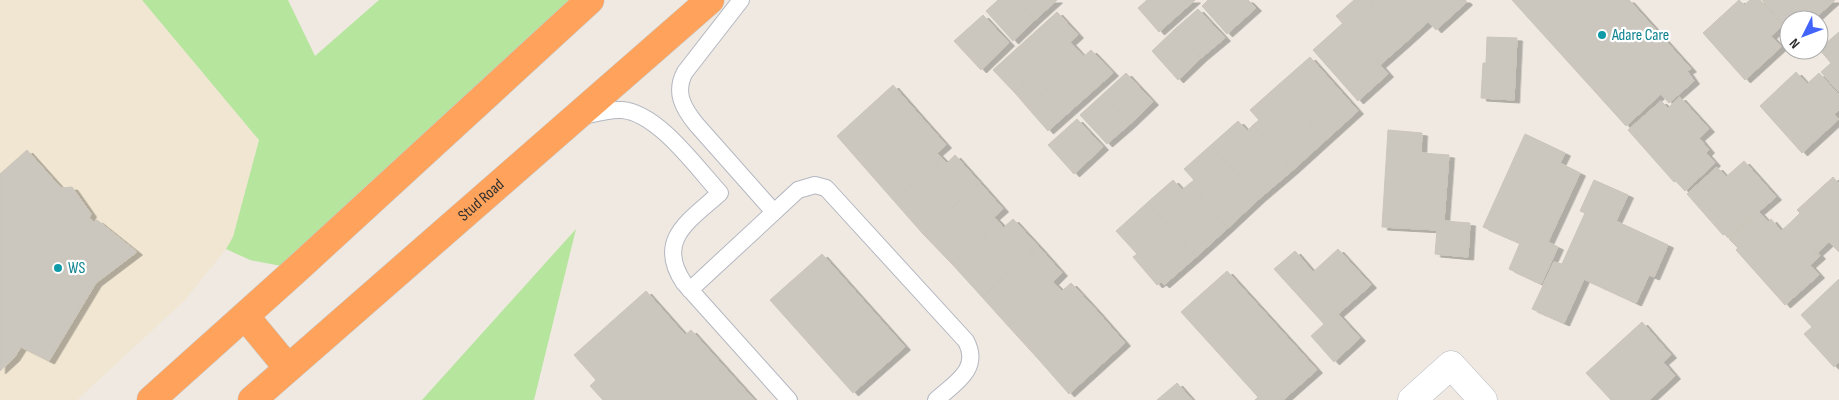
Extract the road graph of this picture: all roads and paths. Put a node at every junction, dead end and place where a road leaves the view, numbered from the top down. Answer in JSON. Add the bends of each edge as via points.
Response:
{"nodes":[{"id":1,"x":590,"y":0,"type":"edge"},
{"id":2,"x":710,"y":0,"type":"edge"},
{"id":3,"x":741,"y":0,"type":"edge"},
{"id":4,"x":578,"y":117,"type":"junction"},
{"id":5,"x":774,"y":212,"type":"junction"},
{"id":6,"x":690,"y":290,"type":"junction"},
{"id":7,"x":245,"y":316,"type":"junction"},
{"id":8,"x":288,"y":368,"type":"junction"},
{"id":9,"x":151,"y":400,"type":"edge"},
{"id":10,"x":252,"y":400,"type":"edge"},
{"id":11,"x":789,"y":400,"type":"edge"},
{"id":12,"x":936,"y":400,"type":"edge"},
{"id":13,"x":1412,"y":400,"type":"edge"},
{"id":14,"x":1483,"y":400,"type":"edge"}],
"edges":[{"from":1,"to":7,"type":"highway"},
{"from":2,"to":4,"type":"highway","name":"Stud Road"},
{"from":3,"to":5,"type":"lane","via":[[685,72],[680,98],[684,109]]},
{"from":4,"to":6,"type":"lane","via":[[620,110],[648,119],[720,193],[675,240],[671,254],[674,269]]},
{"from":4,"to":8,"type":"highway","name":"Stud Road"},
{"from":5,"to":6,"type":"lane"},
{"from":5,"to":12,"type":"lane","via":[[806,186],[826,188],[966,341],[972,360],[968,369]]},
{"from":6,"to":11,"type":"lane"},
{"from":7,"to":8,"type":"highway"},
{"from":7,"to":9,"type":"highway"},
{"from":8,"to":10,"type":"highway","name":"Stud Road"},
{"from":13,"to":14,"type":"street","via":[[1451,365]]}]}
